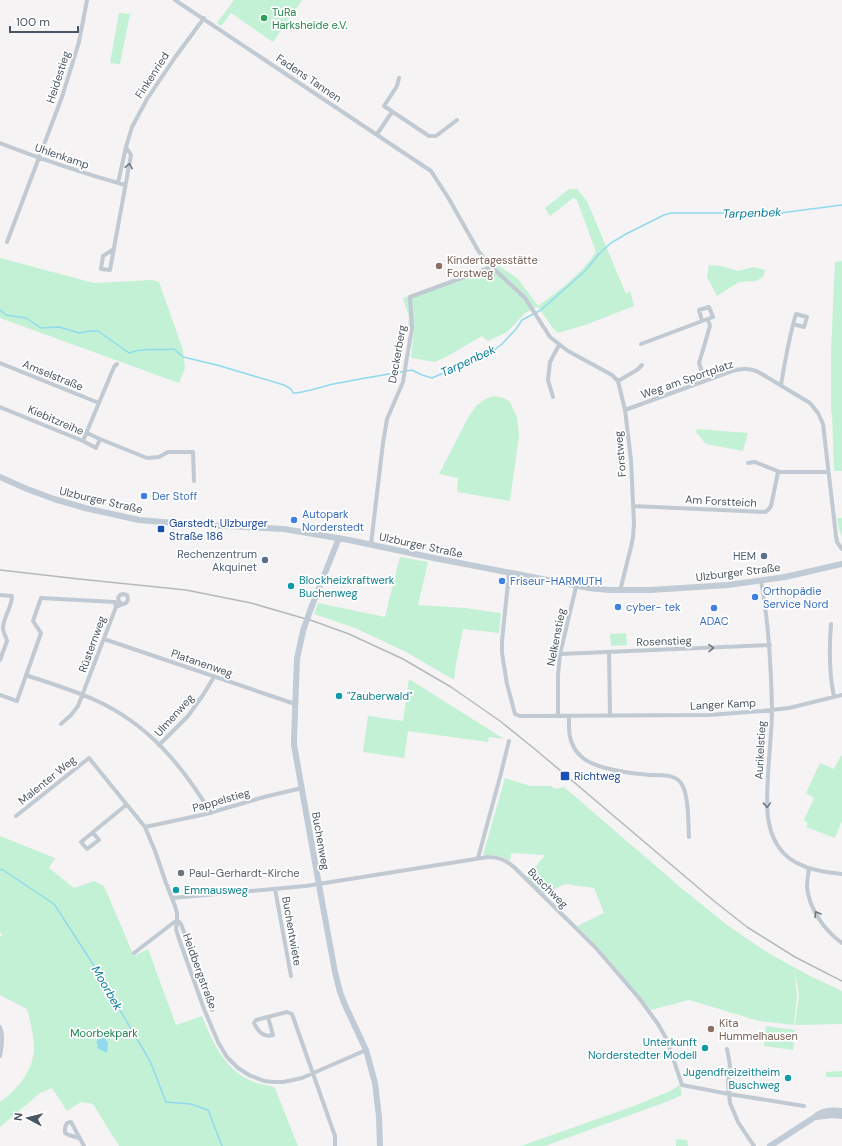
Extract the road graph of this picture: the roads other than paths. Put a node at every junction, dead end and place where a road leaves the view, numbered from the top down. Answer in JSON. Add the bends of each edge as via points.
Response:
{"nodes":[{"id":1,"x":87,"y":0,"type":"edge"},
{"id":2,"x":175,"y":0,"type":"edge"},
{"id":3,"x":204,"y":18,"type":"junction"},
{"id":4,"x":399,"y":78,"type":"dead end"},
{"id":5,"x":392,"y":112,"type":"junction"},
{"id":6,"x":457,"y":120,"type":"dead end"},
{"id":7,"x":377,"y":134,"type":"junction"},
{"id":8,"x":0,"y":142,"type":"edge"},
{"id":9,"x":126,"y":147,"type":"junction"},
{"id":10,"x":39,"y":158,"type":"junction"},
{"id":11,"x":118,"y":183,"type":"junction"},
{"id":12,"x":125,"y":185,"type":"junction"},
{"id":13,"x":7,"y":242,"type":"dead end"},
{"id":14,"x":114,"y":249,"type":"junction"},
{"id":15,"x":492,"y":267,"type":"junction"},
{"id":16,"x":708,"y":319,"type":"junction"},
{"id":17,"x":702,"y":320,"type":"junction"},
{"id":18,"x":793,"y":324,"type":"dead end"},
{"id":19,"x":641,"y":344,"type":"dead end"},
{"id":20,"x":559,"y":345,"type":"junction"},
{"id":21,"x":0,"y":363,"type":"edge"},
{"id":22,"x":117,"y":364,"type":"dead end"},
{"id":23,"x":642,"y":365,"type":"dead end"},
{"id":24,"x":618,"y":381,"type":"junction"},
{"id":25,"x":705,"y":381,"type":"junction"},
{"id":26,"x":781,"y":385,"type":"junction"},
{"id":27,"x":553,"y":397,"type":"dead end"},
{"id":28,"x":98,"y":403,"type":"junction"},
{"id":29,"x":0,"y":407,"type":"edge"},
{"id":30,"x":625,"y":410,"type":"junction"},
{"id":31,"x":87,"y":433,"type":"junction"},
{"id":32,"x":100,"y":439,"type":"junction"},
{"id":33,"x":83,"y":441,"type":"junction"},
{"id":34,"x":748,"y":463,"type":"dead end"},
{"id":35,"x":778,"y":472,"type":"junction"},
{"id":36,"x":828,"y":472,"type":"junction"},
{"id":37,"x":0,"y":477,"type":"edge"},
{"id":38,"x":194,"y":481,"type":"dead end"},
{"id":39,"x":633,"y":506,"type":"junction"},
{"id":40,"x":339,"y":538,"type":"junction"},
{"id":41,"x":371,"y":544,"type":"junction"},
{"id":42,"x":842,"y":550,"type":"edge"},
{"id":43,"x":842,"y":564,"type":"edge"},
{"id":44,"x":509,"y":573,"type":"junction"},
{"id":45,"x":761,"y":581,"type":"junction"},
{"id":46,"x":576,"y":586,"type":"junction"},
{"id":47,"x":620,"y":591,"type":"junction"},
{"id":48,"x":0,"y":595,"type":"edge"},
{"id":49,"x":118,"y":598,"type":"junction"},
{"id":50,"x":123,"y":604,"type":"junction"},
{"id":51,"x":116,"y":607,"type":"junction"},
{"id":52,"x":831,"y":624,"type":"dead end"},
{"id":53,"x":104,"y":639,"type":"junction"},
{"id":54,"x":770,"y":645,"type":"junction"},
{"id":55,"x":609,"y":652,"type":"junction"},
{"id":56,"x":560,"y":654,"type":"junction"},
{"id":57,"x":0,"y":660,"type":"edge"},
{"id":58,"x":26,"y":675,"type":"junction"},
{"id":59,"x":214,"y":677,"type":"junction"},
{"id":60,"x":0,"y":695,"type":"edge"},
{"id":61,"x":83,"y":695,"type":"junction"},
{"id":62,"x":842,"y":695,"type":"edge"},
{"id":63,"x":834,"y":697,"type":"junction"},
{"id":64,"x":295,"y":704,"type":"junction"},
{"id":65,"x":772,"y":710,"type":"junction"},
{"id":66,"x":558,"y":716,"type":"junction"},
{"id":67,"x":569,"y":716,"type":"junction"},
{"id":68,"x":610,"y":716,"type":"junction"},
{"id":69,"x":61,"y":724,"type":"dead end"},
{"id":70,"x":509,"y":741,"type":"dead end"},
{"id":71,"x":159,"y":745,"type":"junction"},
{"id":72,"x":89,"y":758,"type":"joint"},
{"id":73,"x":302,"y":788,"type":"junction"},
{"id":74,"x":126,"y":805,"type":"junction"},
{"id":75,"x":210,"y":813,"type":"junction"},
{"id":76,"x":16,"y":816,"type":"dead end"},
{"id":77,"x":145,"y":827,"type":"junction"},
{"id":78,"x":93,"y":833,"type":"dead end"},
{"id":79,"x":689,"y":837,"type":"dead end"},
{"id":80,"x":478,"y":858,"type":"junction"},
{"id":81,"x":809,"y":868,"type":"junction"},
{"id":82,"x":842,"y":874,"type":"edge"},
{"id":83,"x":318,"y":885,"type":"junction"},
{"id":84,"x":275,"y":889,"type":"junction"},
{"id":85,"x":172,"y":898,"type":"junction"},
{"id":86,"x":177,"y":920,"type":"junction"},
{"id":87,"x":842,"y":944,"type":"edge"},
{"id":88,"x":134,"y":953,"type":"dead end"},
{"id":89,"x":291,"y":976,"type":"dead end"},
{"id":90,"x":212,"y":1010,"type":"dead end"},
{"id":91,"x":268,"y":1016,"type":"junction"},
{"id":92,"x":0,"y":1027,"type":"edge"},
{"id":93,"x":727,"y":1048,"type":"dead end"},
{"id":94,"x":366,"y":1050,"type":"junction"},
{"id":95,"x":0,"y":1056,"type":"edge"},
{"id":96,"x":313,"y":1073,"type":"junction"},
{"id":97,"x":729,"y":1094,"type":"junction"},
{"id":98,"x":804,"y":1106,"type":"dead end"},
{"id":99,"x":842,"y":1111,"type":"edge"},
{"id":100,"x":842,"y":1116,"type":"edge"},
{"id":101,"x":815,"y":1117,"type":"junction"},
{"id":102,"x":80,"y":1138,"type":"dead end"},
{"id":103,"x":84,"y":1146,"type":"edge"},
{"id":104,"x":335,"y":1146,"type":"edge"},
{"id":105,"x":380,"y":1146,"type":"edge"},
{"id":106,"x":754,"y":1146,"type":"edge"},
{"id":107,"x":770,"y":1146,"type":"edge"}],
"edges":[{"from":1,"to":10,"type":"street","name":"Heidestieg","via":[[62,97]]},
{"from":2,"to":3,"type":"street","name":"Fadens Tannen"},
{"from":3,"to":7,"type":"street","name":"Fadens Tannen"},
{"from":3,"to":9,"type":"street","name":"Finkenried","via":[[147,99],[132,127]]},
{"from":4,"to":5,"type":"street","via":[[397,86],[384,106]]},
{"from":5,"to":6,"type":"street","via":[[429,136],[436,136]]},
{"from":5,"to":7,"type":"street"},
{"from":7,"to":15,"type":"street","name":"Fadens Tannen","via":[[431,171],[478,252]]},
{"from":8,"to":10,"type":"street","name":"Uhlenkamp"},
{"from":9,"to":11,"type":"street","name":"Finkenried"},
{"from":12,"to":9,"type":"street","name":"Finkenried","one_way":true,"via":[[131,155]]},
{"from":10,"to":11,"type":"street","name":"Uhlenkamp"},
{"from":10,"to":13,"type":"street","name":"Heidestieg"},
{"from":11,"to":12,"type":"street","name":"Uhlenkamp"},
{"from":12,"to":14,"type":"street","name":"Finkenried"},
{"from":14,"to":14,"type":"street","name":"Finkenried","via":[[110,270],[102,269],[103,256]]},
{"from":15,"to":20,"type":"street","via":[[525,298],[550,337]]},
{"from":15,"to":41,"type":"street","name":"Deckerberg","via":[[410,297],[412,328],[403,382],[386,419]]},
{"from":16,"to":17,"type":"street"},
{"from":16,"to":17,"type":"street","via":[[713,317],[709,306],[699,310]]},
{"from":16,"to":25,"type":"street","via":[[710,326],[699,363]]},
{"from":17,"to":19,"type":"street"},
{"from":18,"to":26,"type":"street"},
{"from":20,"to":24,"type":"street"},
{"from":20,"to":27,"type":"street","via":[[550,362],[548,380]]},
{"from":21,"to":28,"type":"street","name":"Amselstraße"},
{"from":22,"to":28,"type":"street"},
{"from":23,"to":24,"type":"street"},
{"from":24,"to":30,"type":"street","name":"Forstweg"},
{"from":25,"to":26,"type":"street","name":"Weg am Sportplatz","via":[[745,369],[758,372]]},
{"from":25,"to":30,"type":"street","name":"Weg am Sportplatz"},
{"from":26,"to":36,"type":"street","name":"Weg am Sportplatz","via":[[808,401],[818,413],[823,424]]},
{"from":28,"to":31,"type":"street"},
{"from":29,"to":33,"type":"street","name":"Kiebitzreihe"},
{"from":30,"to":39,"type":"street","name":"Forstweg"},
{"from":31,"to":32,"type":"street","name":"Kiebitzreihe"},
{"from":31,"to":33,"type":"street"},
{"from":32,"to":33,"type":"street","name":"Kiebitzreihe","via":[[96,448]]},
{"from":32,"to":38,"type":"street","name":"Kiebitzreihe","via":[[148,458],[159,457],[168,452],[193,452]]},
{"from":34,"to":35,"type":"street","via":[[755,462]]},
{"from":35,"to":36,"type":"street"},
{"from":35,"to":39,"type":"street","name":"Am Forstteich","via":[[770,507],[765,512]]},
{"from":36,"to":42,"type":"street","name":"Weg am Sportplatz","via":[[836,536]]},
{"from":37,"to":40,"type":"main road","name":"Ulzburger Straße","via":[[60,501],[140,520],[272,528]]},
{"from":39,"to":47,"type":"street","name":"Forstweg","via":[[633,537]]},
{"from":40,"to":41,"type":"main road","name":"Ulzburger Straße"},
{"from":40,"to":64,"type":"main road","name":"Buchenweg","bridge":true,"via":[[303,631],[297,659]]},
{"from":41,"to":44,"type":"main road","name":"Ulzburger Straße"},
{"from":43,"to":45,"type":"main road","name":"Ulzburger Straße"},
{"from":44,"to":46,"type":"main road","name":"Ulzburger Straße"},
{"from":44,"to":66,"type":"street","name":"Langer Kamp","via":[[502,653],[515,714]]},
{"from":45,"to":47,"type":"main road","name":"Ulzburger Straße"},
{"from":45,"to":54,"type":"street","name":"Aurikelstieg"},
{"from":46,"to":47,"type":"main road","name":"Ulzburger Straße"},
{"from":46,"to":56,"type":"street","name":"Nelkenstieg"},
{"from":48,"to":57,"type":"street","via":[[12,596],[3,626],[7,640]]},
{"from":49,"to":50,"type":"street"},
{"from":49,"to":50,"type":"street","via":[[121,594],[127,595],[128,600]]},
{"from":49,"to":51,"type":"street"},
{"from":50,"to":51,"type":"street","name":"Rüsternweg"},
{"from":51,"to":53,"type":"street","name":"Rüsternweg"},
{"from":51,"to":58,"type":"street","via":[[115,602],[41,598],[33,622],[41,633]]},
{"from":52,"to":63,"type":"street","via":[[830,666]]},
{"from":53,"to":59,"type":"street","name":"Platanenweg"},
{"from":53,"to":61,"type":"street","name":"Rüsternweg"},
{"from":55,"to":54,"type":"street","name":"Rosenstieg","one_way":true},
{"from":54,"to":65,"type":"street","name":"Aurikelstieg"},
{"from":55,"to":56,"type":"street","name":"Rosenstieg"},
{"from":55,"to":68,"type":"street"},
{"from":56,"to":66,"type":"street","name":"Nelkenstieg"},
{"from":58,"to":60,"type":"street","via":[[17,701]]},
{"from":58,"to":61,"type":"street"},
{"from":59,"to":64,"type":"street","name":"Platanenweg"},
{"from":59,"to":71,"type":"street","name":"Ulmenweg","via":[[188,716]]},
{"from":61,"to":69,"type":"street","name":"Rüsternweg","via":[[78,706]]},
{"from":61,"to":71,"type":"street","via":[[124,716]]},
{"from":62,"to":63,"type":"street","name":"Langer Kamp"},
{"from":63,"to":65,"type":"street","name":"Langer Kamp","via":[[802,706]]},
{"from":64,"to":73,"type":"main road","name":"Buchenweg","via":[[294,745]]},
{"from":65,"to":68,"type":"street","name":"Langer Kamp","via":[[709,715]]},
{"from":65,"to":81,"type":"street","name":"Aurikelstieg","one_way":true,"via":[[768,819],[773,837],[782,851],[788,858]]},
{"from":66,"to":67,"type":"street","name":"Langer Kamp"},
{"from":67,"to":68,"type":"street","name":"Langer Kamp"},
{"from":67,"to":79,"type":"street","via":[[570,737],[574,748],[583,758],[613,770],[678,778],[686,795]]},
{"from":70,"to":80,"type":"street"},
{"from":71,"to":75,"type":"street","via":[[185,774]]},
{"from":72,"to":74,"type":"street","name":"Heidbergstraße"},
{"from":72,"to":76,"type":"street","name":"Malenter Weg"},
{"from":73,"to":75,"type":"street","name":"Pappelstieg","via":[[264,796]]},
{"from":73,"to":83,"type":"main road","name":"Buchenweg"},
{"from":74,"to":77,"type":"street","name":"Heidbergstraße"},
{"from":74,"to":78,"type":"street"},
{"from":75,"to":77,"type":"street","name":"Pappelstieg"},
{"from":77,"to":85,"type":"street","name":"Heidbergstraße"},
{"from":80,"to":83,"type":"street","name":"Buschweg"},
{"from":80,"to":97,"type":"street","name":"Buschweg","via":[[495,857],[509,863],[596,948],[658,1024],[667,1040],[682,1085]]},
{"from":81,"to":82,"type":"street","name":"Aurikelstieg"},
{"from":87,"to":81,"type":"street","one_way":true,"via":[[812,907],[807,887]]},
{"from":83,"to":84,"type":"street","name":"Buschweg"},
{"from":83,"to":94,"type":"main road","name":"Buchenweg","via":[[340,992]]},
{"from":84,"to":85,"type":"street","name":"Buschweg"},
{"from":84,"to":89,"type":"street","name":"Buchentwiete"},
{"from":85,"to":86,"type":"street","name":"Heidbergstraße"},
{"from":86,"to":88,"type":"street"},
{"from":86,"to":90,"type":"street","via":[[181,924]]},
{"from":86,"to":96,"type":"street","name":"Heidbergstraße","via":[[176,931],[204,1009],[227,1057],[244,1072],[264,1080],[283,1082]]},
{"from":91,"to":91,"type":"street","via":[[254,1023],[261,1034],[268,1036],[273,1035]]},
{"from":91,"to":96,"type":"street","via":[[287,1012],[292,1014]]},
{"from":92,"to":95,"type":"street","via":[[3,1045]]},
{"from":93,"to":97,"type":"street","via":[[730,1065]]},
{"from":94,"to":96,"type":"street","name":"Heidbergstraße"},
{"from":94,"to":105,"type":"main road","name":"Buchenweg","via":[[376,1095]]},
{"from":96,"to":104,"type":"street","via":[[335,1136]]},
{"from":97,"to":98,"type":"street"},
{"from":97,"to":106,"type":"street","via":[[734,1115]]},
{"from":99,"to":101,"type":"main road","via":[[825,1111]]},
{"from":100,"to":101,"type":"main road"},
{"from":101,"to":107,"type":"main road"},
{"from":102,"to":103,"type":"street"}]}
